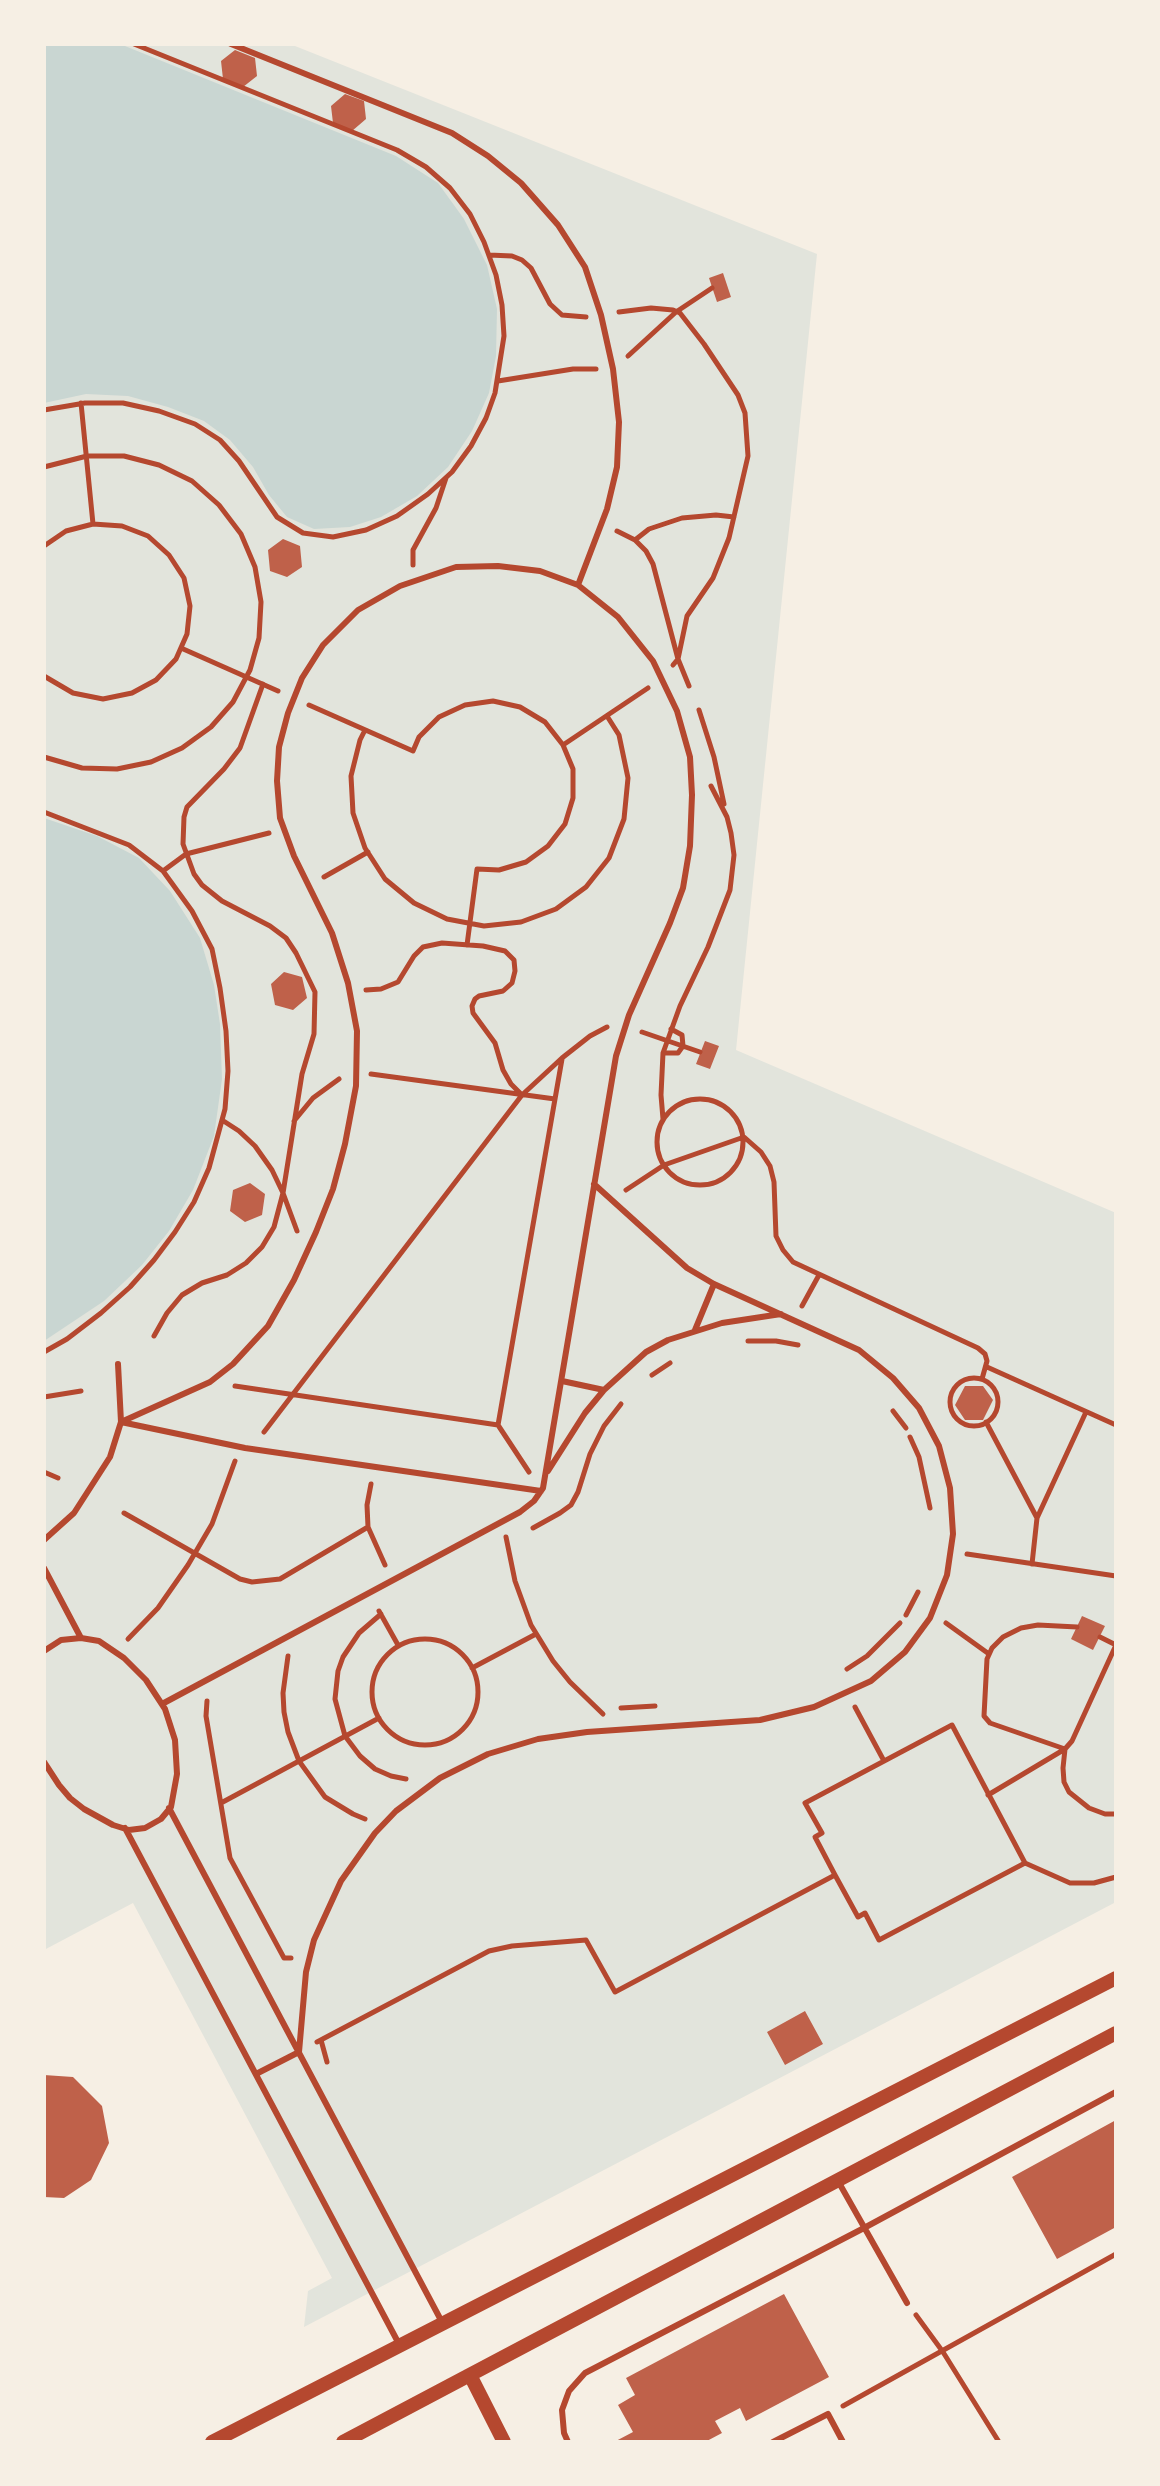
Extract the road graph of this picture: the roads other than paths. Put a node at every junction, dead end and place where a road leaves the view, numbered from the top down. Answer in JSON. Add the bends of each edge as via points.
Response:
{"nodes":[{"id":1,"x":231,"y":44,"type":"edge"},
{"id":2,"x":578,"y":585,"type":"junction"},
{"id":3,"x":594,"y":1184,"type":"junction"},
{"id":4,"x":714,"y":1284,"type":"junction"},
{"id":5,"x":782,"y":1314,"type":"junction"},
{"id":6,"x":695,"y":1330,"type":"junction"},
{"id":7,"x":118,"y":1364,"type":"dead end"},
{"id":8,"x":562,"y":1381,"type":"junction"},
{"id":9,"x":604,"y":1390,"type":"junction"},
{"id":10,"x":121,"y":1422,"type":"junction"},
{"id":11,"x":546,"y":1474,"type":"junction"},
{"id":12,"x":541,"y":1491,"type":"junction"},
{"id":13,"x":44,"y":1540,"type":"edge"},
{"id":14,"x":44,"y":1568,"type":"edge"},
{"id":15,"x":81,"y":1638,"type":"junction"},
{"id":16,"x":44,"y":1651,"type":"edge"},
{"id":17,"x":162,"y":1704,"type":"junction"},
{"id":18,"x":45,"y":1765,"type":"edge"},
{"id":19,"x":169,"y":1808,"type":"junction"},
{"id":20,"x":125,"y":1828,"type":"junction"},
{"id":21,"x":1116,"y":1978,"type":"edge"},
{"id":22,"x":1116,"y":2033,"type":"edge"},
{"id":23,"x":299,"y":2052,"type":"junction"},
{"id":24,"x":256,"y":2074,"type":"junction"},
{"id":25,"x":1116,"y":2092,"type":"edge"},
{"id":26,"x":837,"y":2181,"type":"junction"},
{"id":27,"x":864,"y":2228,"type":"junction"},
{"id":28,"x":907,"y":2303,"type":"road end"},
{"id":29,"x":443,"y":2324,"type":"junction"},
{"id":30,"x":400,"y":2346,"type":"junction"},
{"id":31,"x":470,"y":2375,"type":"junction"},
{"id":32,"x":212,"y":2442,"type":"edge"},
{"id":33,"x":343,"y":2442,"type":"edge"},
{"id":34,"x":504,"y":2442,"type":"edge"},
{"id":35,"x":568,"y":2442,"type":"edge"},
{"id":36,"x":773,"y":2442,"type":"edge"},
{"id":37,"x":843,"y":2442,"type":"edge"}],
"edges":[{"from":1,"to":2,"type":"lane","via":[[452,133],[521,183],[585,267],[613,369],[619,422],[617,467]]},
{"from":2,"to":3,"type":"lane","via":[[618,617],[653,661],[677,711],[690,757],[692,795],[683,888],[625,1027]]},
{"from":2,"to":10,"type":"lane","via":[[540,571],[456,567],[400,586],[358,610],[323,645],[302,678],[279,747],[280,818],[332,933],[349,990],[357,1031],[356,1086],[345,1144],[306,1254],[268,1326],[210,1382]]},
{"from":3,"to":4,"type":"lane","via":[[675,1258]]},
{"from":3,"to":8,"type":"lane"},
{"from":4,"to":5,"type":"lane"},
{"from":4,"to":6,"type":"lane"},
{"from":5,"to":6,"type":"lane"},
{"from":5,"to":23,"type":"lane","via":[[859,1350],[893,1378],[919,1408],[939,1446],[950,1488],[953,1534],[947,1575],[932,1612],[905,1652],[871,1681],[814,1707],[760,1720],[538,1739],[488,1754],[440,1778],[396,1811],[341,1881],[314,1940],[306,1972]]},
{"from":6,"to":9,"type":"lane","via":[[646,1352]]},
{"from":7,"to":10,"type":"lane"},
{"from":8,"to":9,"type":"lane"},
{"from":8,"to":11,"type":"lane"},
{"from":9,"to":11,"type":"lane"},
{"from":10,"to":12,"type":"lane","via":[[245,1448]]},
{"from":10,"to":13,"type":"lane","via":[[110,1457],[74,1513]]},
{"from":11,"to":12,"type":"lane"},
{"from":12,"to":17,"type":"lane","via":[[504,1521]]},
{"from":14,"to":15,"type":"lane"},
{"from":15,"to":16,"type":"lane","via":[[61,1640]]},
{"from":15,"to":17,"type":"lane","via":[[115,1651]]},
{"from":17,"to":19,"type":"lane","via":[[177,1758]]},
{"from":18,"to":20,"type":"lane","via":[[70,1798],[98,1818]]},
{"from":19,"to":20,"type":"lane","via":[[145,1828]]},
{"from":19,"to":23,"type":"lane"},
{"from":20,"to":24,"type":"lane"},
{"from":21,"to":29,"type":"street"},
{"from":22,"to":26,"type":"street"},
{"from":23,"to":24,"type":"lane"},
{"from":23,"to":29,"type":"lane"},
{"from":24,"to":30,"type":"lane"},
{"from":25,"to":27,"type":"lane"},
{"from":26,"to":27,"type":"lane"},
{"from":26,"to":31,"type":"street"},
{"from":27,"to":28,"type":"lane"},
{"from":27,"to":35,"type":"lane","via":[[585,2373],[569,2391],[562,2410]]},
{"from":29,"to":30,"type":"street"},
{"from":30,"to":32,"type":"street"},
{"from":31,"to":33,"type":"street"},
{"from":31,"to":34,"type":"street"},
{"from":36,"to":37,"type":"lane","via":[[828,2414]]}]}
